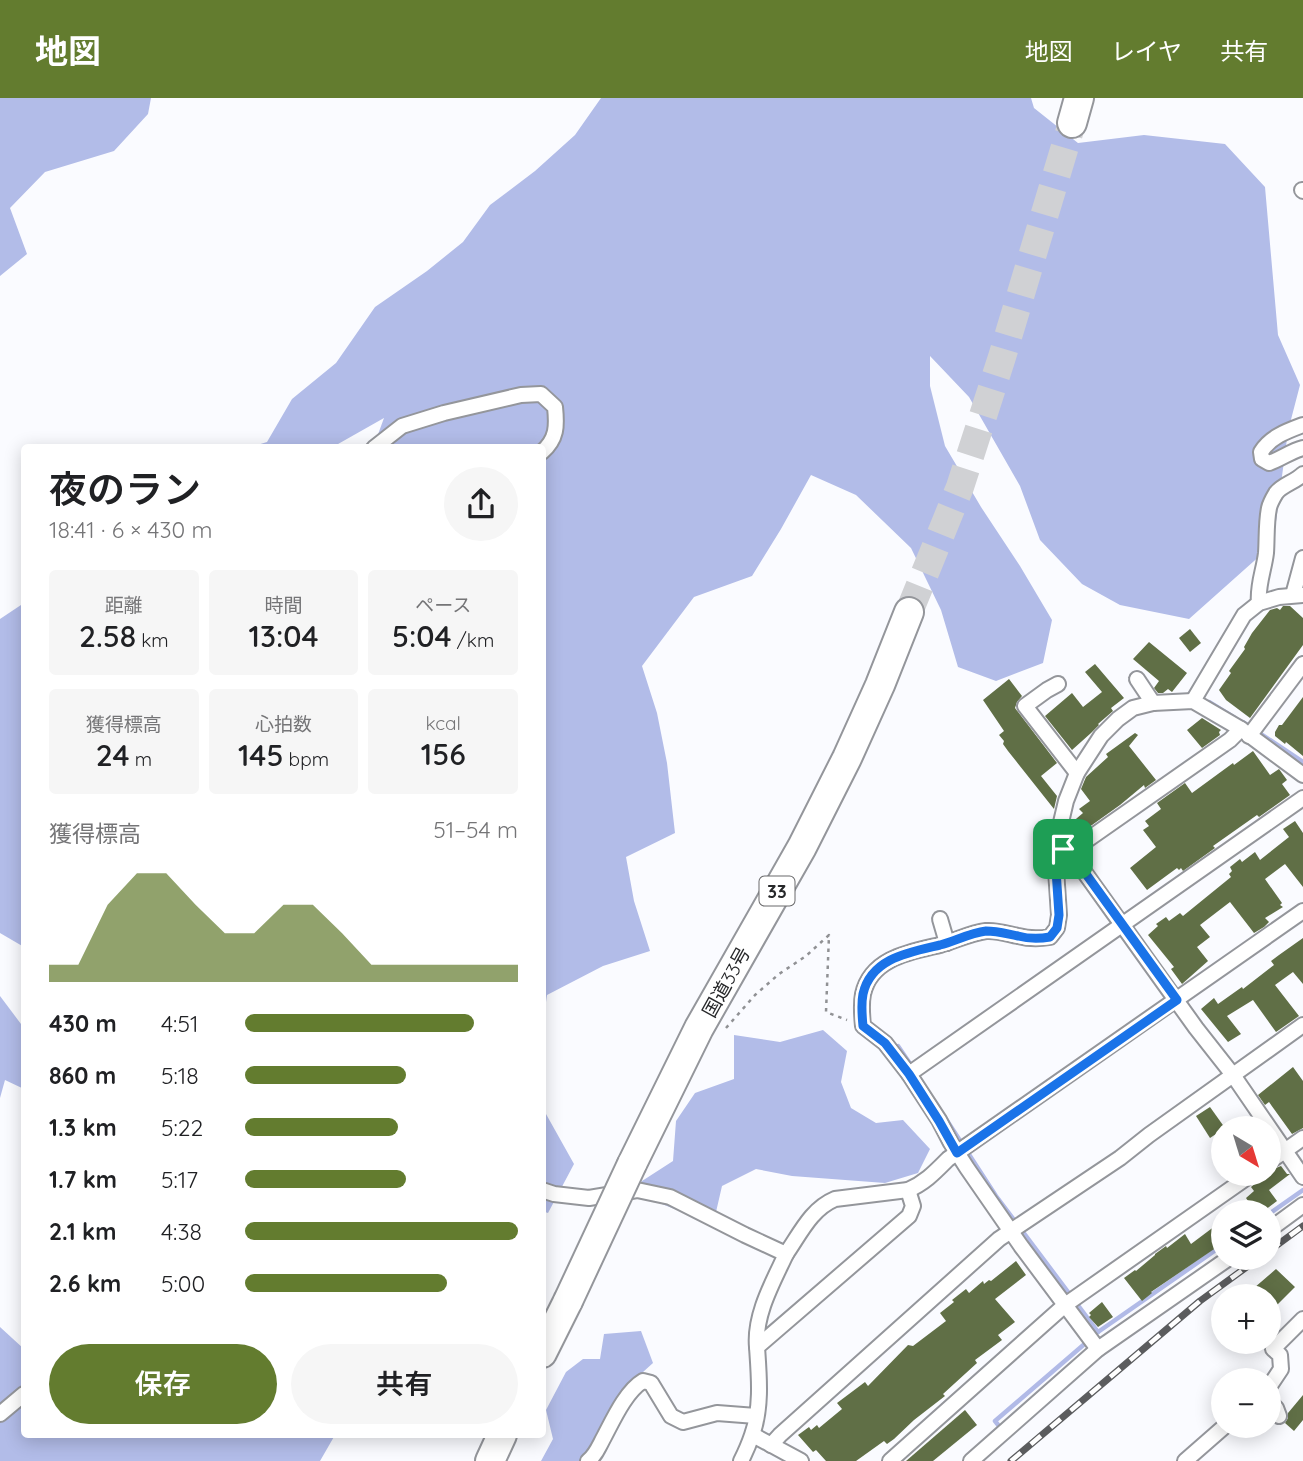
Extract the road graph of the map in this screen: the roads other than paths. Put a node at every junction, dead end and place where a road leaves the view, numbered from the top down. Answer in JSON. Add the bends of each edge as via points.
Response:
{"nodes":[{"id":1,"x":1303,"y":425,"type":"edge"},
{"id":2,"x":379,"y":444,"type":"edge"},
{"id":3,"x":546,"y":448,"type":"edge"},
{"id":4,"x":1303,"y":448,"type":"edge"},
{"id":5,"x":1303,"y":474,"type":"edge"},
{"id":6,"x":1303,"y":558,"type":"edge"},
{"id":7,"x":1298,"y":595,"type":"edge"},
{"id":8,"x":1259,"y":603,"type":"junction"},
{"id":9,"x":909,"y":612,"type":"tunnel mouth"},
{"id":10,"x":1303,"y":664,"type":"edge"},
{"id":11,"x":1136,"y":679,"type":"dead end"},
{"id":12,"x":1058,"y":684,"type":"dead end"},
{"id":13,"x":1193,"y":701,"type":"junction"},
{"id":14,"x":1153,"y":703,"type":"junction"},
{"id":15,"x":1245,"y":732,"type":"junction"},
{"id":16,"x":1077,"y":773,"type":"junction"},
{"id":17,"x":1303,"y":775,"type":"edge"},
{"id":18,"x":1303,"y":798,"type":"edge"},
{"id":19,"x":1067,"y":850,"type":"junction"},
{"id":20,"x":1303,"y":911,"type":"edge"},
{"id":21,"x":940,"y":919,"type":"dead end"},
{"id":22,"x":1123,"y":925,"type":"junction"},
{"id":23,"x":947,"y":943,"type":"junction"},
{"id":24,"x":1177,"y":1000,"type":"junction"},
{"id":25,"x":1303,"y":1025,"type":"edge"},
{"id":26,"x":909,"y":1074,"type":"junction"},
{"id":27,"x":1233,"y":1075,"type":"junction"},
{"id":28,"x":1303,"y":1138,"type":"edge"},
{"id":29,"x":1284,"y":1151,"type":"junction"},
{"id":30,"x":957,"y":1153,"type":"junction"},
{"id":31,"x":1281,"y":1153,"type":"edge"},
{"id":32,"x":1303,"y":1177,"type":"edge"},
{"id":33,"x":1234,"y":1186,"type":"edge"},
{"id":34,"x":908,"y":1190,"type":"junction"},
{"id":35,"x":546,"y":1191,"type":"edge"},
{"id":36,"x":1303,"y":1205,"type":"edge"},
{"id":37,"x":1281,"y":1221,"type":"edge"},
{"id":38,"x":1012,"y":1231,"type":"junction"},
{"id":39,"x":786,"y":1254,"type":"junction"},
{"id":40,"x":1211,"y":1269,"type":"edge"},
{"id":41,"x":1065,"y":1305,"type":"junction"},
{"id":42,"x":1303,"y":1319,"type":"edge"},
{"id":43,"x":1093,"y":1342,"type":"junction"},
{"id":44,"x":546,"y":1345,"type":"edge"},
{"id":45,"x":757,"y":1347,"type":"junction"},
{"id":46,"x":1281,"y":1368,"type":"edge"},
{"id":47,"x":21,"y":1396,"type":"edge"},
{"id":48,"x":0,"y":1414,"type":"edge"},
{"id":49,"x":757,"y":1416,"type":"junction"},
{"id":50,"x":753,"y":1435,"type":"junction"},
{"id":51,"x":501,"y":1438,"type":"edge"},
{"id":52,"x":1211,"y":1438,"type":"edge"},
{"id":53,"x":771,"y":1445,"type":"junction"},
{"id":54,"x":490,"y":1461,"type":"edge"},
{"id":55,"x":588,"y":1461,"type":"edge"},
{"id":56,"x":741,"y":1461,"type":"edge"},
{"id":57,"x":801,"y":1461,"type":"edge"},
{"id":58,"x":890,"y":1461,"type":"edge"},
{"id":59,"x":971,"y":1461,"type":"edge"},
{"id":60,"x":1185,"y":1461,"type":"edge"}],
"edges":[{"from":1,"to":4,"type":"street","via":[[1264,446],[1262,460],[1269,463]]},
{"from":2,"to":3,"type":"street","via":[[402,426],[444,412],[541,394],[555,407],[557,425]]},
{"from":5,"to":8,"type":"street","via":[[1276,492],[1270,503]]},
{"from":6,"to":7,"type":"street"},
{"from":7,"to":8,"type":"street"},
{"from":8,"to":13,"type":"street","via":[[1244,615]]},
{"from":9,"to":44,"type":"highway","name":"国道33号","number":"33","bridge":true,"via":[[841,769],[699,1028]]},
{"from":10,"to":15,"type":"street"},
{"from":11,"to":14,"type":"street"},
{"from":12,"to":16,"type":"street","via":[[1025,706]]},
{"from":13,"to":14,"type":"street"},
{"from":13,"to":15,"type":"street"},
{"from":14,"to":16,"type":"street","via":[[1133,708],[1118,719]]},
{"from":15,"to":17,"type":"street"},
{"from":15,"to":19,"type":"street"},
{"from":16,"to":19,"type":"street","via":[[1058,835]]},
{"from":18,"to":22,"type":"street"},
{"from":19,"to":22,"type":"street"},
{"from":19,"to":23,"type":"street","via":[[1055,855],[1059,915],[1050,937],[988,931]]},
{"from":20,"to":24,"type":"street"},
{"from":21,"to":23,"type":"street"},
{"from":22,"to":24,"type":"street"},
{"from":22,"to":26,"type":"street"},
{"from":23,"to":26,"type":"street","via":[[898,955],[878,967],[863,993],[863,1026],[885,1043]]},
{"from":24,"to":27,"type":"street"},
{"from":24,"to":30,"type":"street"},
{"from":25,"to":27,"type":"street"},
{"from":26,"to":30,"type":"street"},
{"from":27,"to":29,"type":"street"},
{"from":27,"to":38,"type":"street"},
{"from":28,"to":29,"type":"street"},
{"from":29,"to":31,"type":"street"},
{"from":29,"to":32,"type":"street"},
{"from":30,"to":34,"type":"street"},
{"from":30,"to":38,"type":"street"},
{"from":33,"to":41,"type":"street"},
{"from":34,"to":39,"type":"street","via":[[826,1203],[811,1216]]},
{"from":34,"to":45,"type":"street","via":[[913,1206],[909,1216]]},
{"from":35,"to":39,"type":"street","via":[[589,1198],[637,1190],[670,1196]]},
{"from":36,"to":37,"type":"street"},
{"from":38,"to":41,"type":"street"},
{"from":38,"to":53,"type":"street"},
{"from":39,"to":45,"type":"street","via":[[760,1320]]},
{"from":40,"to":43,"type":"street"},
{"from":41,"to":43,"type":"street"},
{"from":41,"to":58,"type":"street"},
{"from":42,"to":46,"type":"street","via":[[1273,1349],[1280,1355]]},
{"from":43,"to":59,"type":"street"},
{"from":45,"to":49,"type":"street"},
{"from":47,"to":48,"type":"street"},
{"from":49,"to":50,"type":"street"},
{"from":49,"to":55,"type":"street","via":[[717,1413],[678,1421],[651,1383],[643,1381],[632,1389]]},
{"from":50,"to":53,"type":"street"},
{"from":50,"to":56,"type":"street"},
{"from":51,"to":54,"type":"highway"},
{"from":52,"to":60,"type":"street"},
{"from":53,"to":57,"type":"street"}]}
